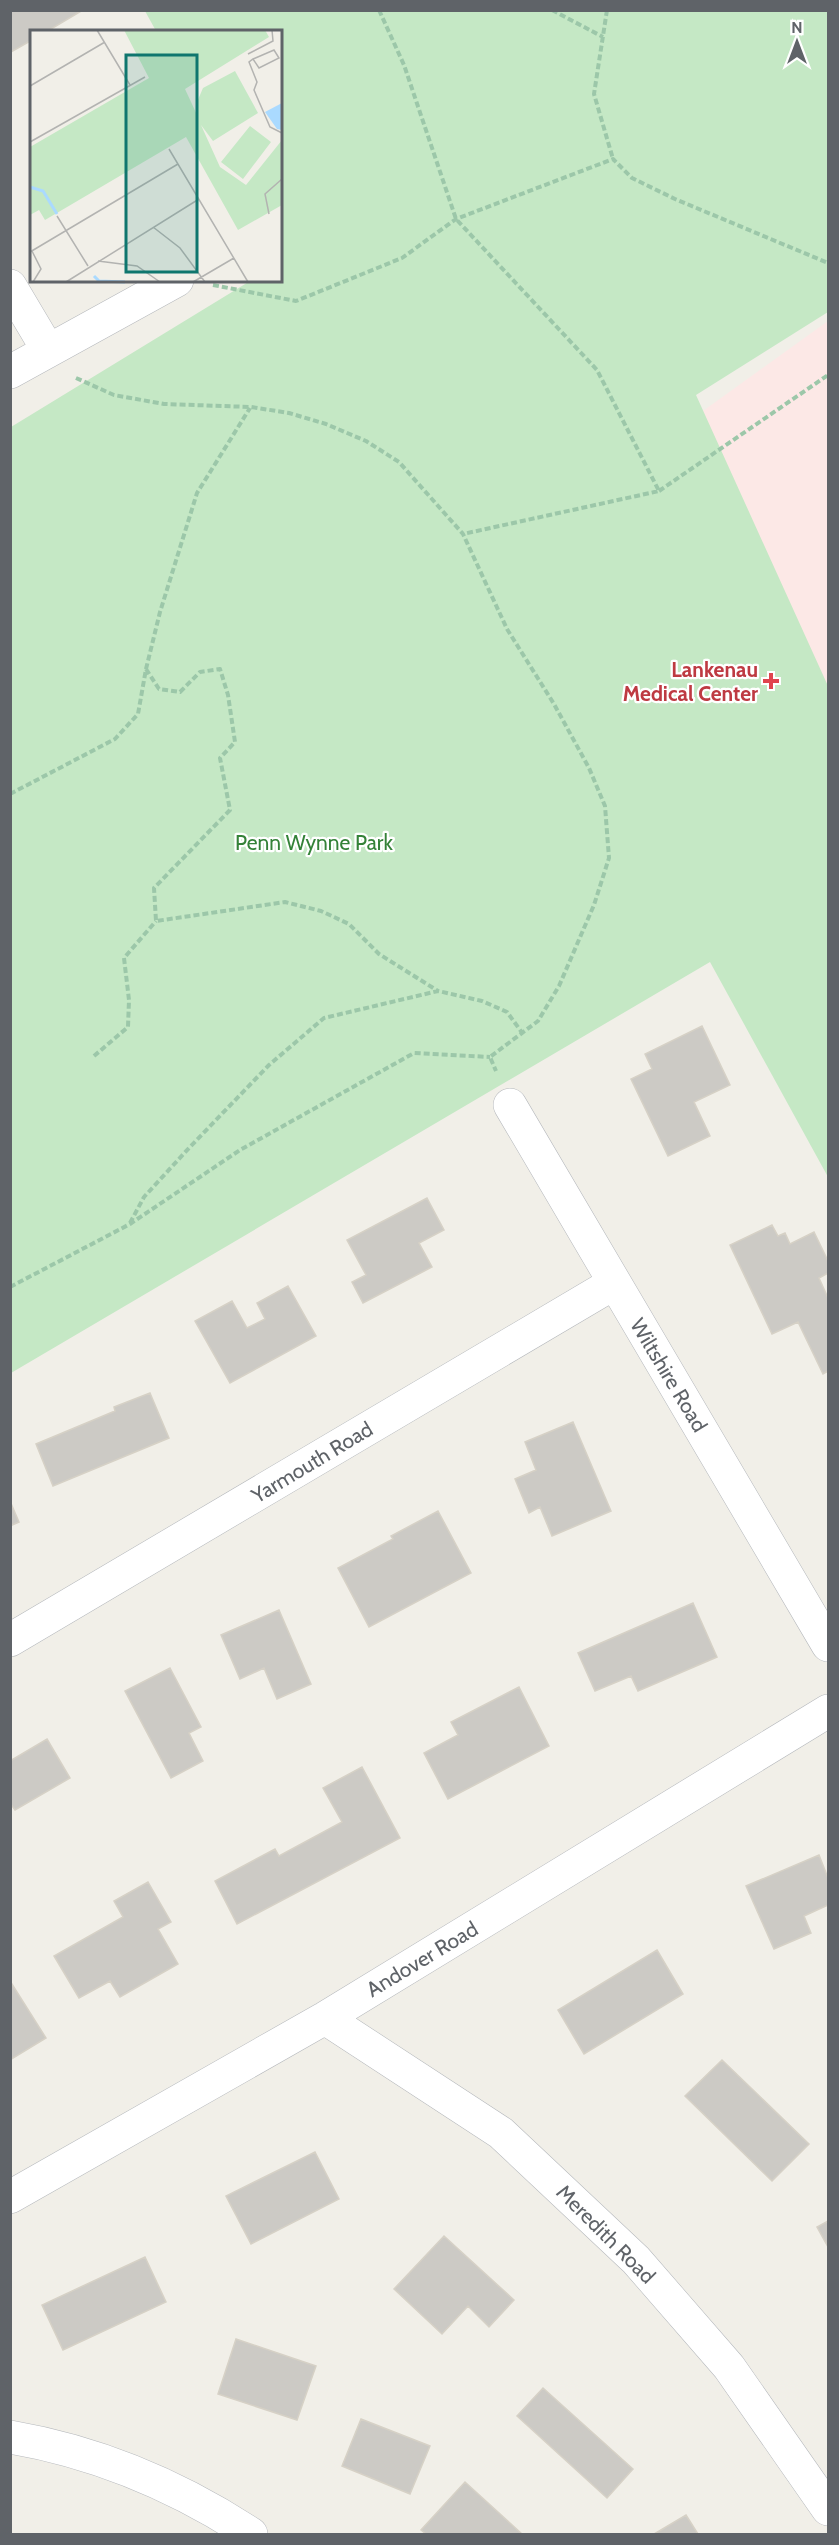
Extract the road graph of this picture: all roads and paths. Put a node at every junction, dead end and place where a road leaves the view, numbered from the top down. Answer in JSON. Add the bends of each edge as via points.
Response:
{"nodes":[{"id":1,"x":379,"y":10,"type":"edge"},
{"id":2,"x":552,"y":10,"type":"edge"},
{"id":3,"x":607,"y":10,"type":"edge"},
{"id":4,"x":603,"y":37,"type":"junction"},
{"id":5,"x":613,"y":159,"type":"junction"},
{"id":6,"x":456,"y":219,"type":"junction"},
{"id":7,"x":828,"y":263,"type":"edge"},
{"id":8,"x":173,"y":282,"type":"edge"},
{"id":9,"x":209,"y":285,"type":"dead end"},
{"id":10,"x":10,"y":286,"type":"edge"},
{"id":11,"x":48,"y":350,"type":"junction"},
{"id":12,"x":10,"y":372,"type":"edge"},
{"id":13,"x":828,"y":375,"type":"edge"},
{"id":14,"x":250,"y":407,"type":"junction"},
{"id":15,"x":659,"y":491,"type":"junction"},
{"id":16,"x":464,"y":534,"type":"junction"},
{"id":17,"x":146,"y":669,"type":"junction"},
{"id":18,"x":10,"y":794,"type":"edge"},
{"id":19,"x":156,"y":921,"type":"junction"},
{"id":20,"x":438,"y":991,"type":"junction"},
{"id":21,"x":523,"y":1034,"type":"junction"},
{"id":22,"x":94,"y":1056,"type":"dead end"},
{"id":23,"x":490,"y":1057,"type":"junction"},
{"id":24,"x":510,"y":1105,"type":"joint"},
{"id":25,"x":130,"y":1224,"type":"junction"},
{"id":26,"x":614,"y":1283,"type":"junction"},
{"id":27,"x":10,"y":1287,"type":"edge"},
{"id":28,"x":10,"y":1640,"type":"edge"},
{"id":29,"x":828,"y":1645,"type":"edge"},
{"id":30,"x":828,"y":1711,"type":"edge"},
{"id":31,"x":325,"y":2018,"type":"junction"},
{"id":32,"x":10,"y":2197,"type":"edge"},
{"id":33,"x":10,"y":2437,"type":"edge"},
{"id":34,"x":828,"y":2509,"type":"edge"},
{"id":35,"x":251,"y":2535,"type":"edge"}],
"edges":[{"from":1,"to":6,"type":"path","via":[[404,65]]},
{"from":2,"to":4,"type":"path"},
{"from":3,"to":4,"type":"path"},
{"from":4,"to":5,"type":"path","via":[[594,94]]},
{"from":5,"to":6,"type":"path"},
{"from":5,"to":7,"type":"path","via":[[632,178],[675,200]]},
{"from":6,"to":9,"type":"path","via":[[402,258],[296,301]]},
{"from":6,"to":15,"type":"path","via":[[597,370]]},
{"from":8,"to":11,"type":"street"},
{"from":10,"to":11,"type":"street"},
{"from":11,"to":12,"type":"street"},
{"from":11,"to":14,"type":"path","via":[[81,382],[114,395],[164,404]]},
{"from":13,"to":15,"type":"path"},
{"from":14,"to":16,"type":"path","via":[[290,412],[366,441],[399,462]]},
{"from":14,"to":17,"type":"path","via":[[197,493]]},
{"from":15,"to":16,"type":"path"},
{"from":16,"to":21,"type":"path","via":[[507,629],[555,704],[604,806],[609,858],[594,905],[559,986],[538,1021]]},
{"from":17,"to":18,"type":"path","via":[[138,714],[116,739]]},
{"from":17,"to":19,"type":"path","via":[[159,689],[180,692],[200,672],[220,669],[235,742],[220,758],[230,810],[154,888]]},
{"from":19,"to":20,"type":"path","via":[[285,902],[321,911],[349,924],[379,954]]},
{"from":19,"to":22,"type":"path","via":[[124,958],[128,1027]]},
{"from":20,"to":21,"type":"path","via":[[482,1001],[507,1012]]},
{"from":20,"to":25,"type":"path","via":[[324,1018],[269,1065],[189,1148],[144,1197]]},
{"from":21,"to":23,"type":"path"},
{"from":23,"to":24,"type":"path"},
{"from":23,"to":25,"type":"path","via":[[414,1053],[240,1150]]},
{"from":24,"to":26,"type":"street","name":"Wiltshire Road"},
{"from":25,"to":27,"type":"path"},
{"from":26,"to":28,"type":"street","name":"Yarmouth Road"},
{"from":26,"to":29,"type":"street","name":"Wiltshire Road"},
{"from":30,"to":31,"type":"street","name":"Andover Road"},
{"from":31,"to":32,"type":"street","name":"Andover Road"},
{"from":31,"to":34,"type":"street","name":"Meredith Road","via":[[501,2133],[636,2260],[729,2367]]},
{"from":33,"to":35,"type":"street","via":[[137,2472],[216,2511]]}]}
